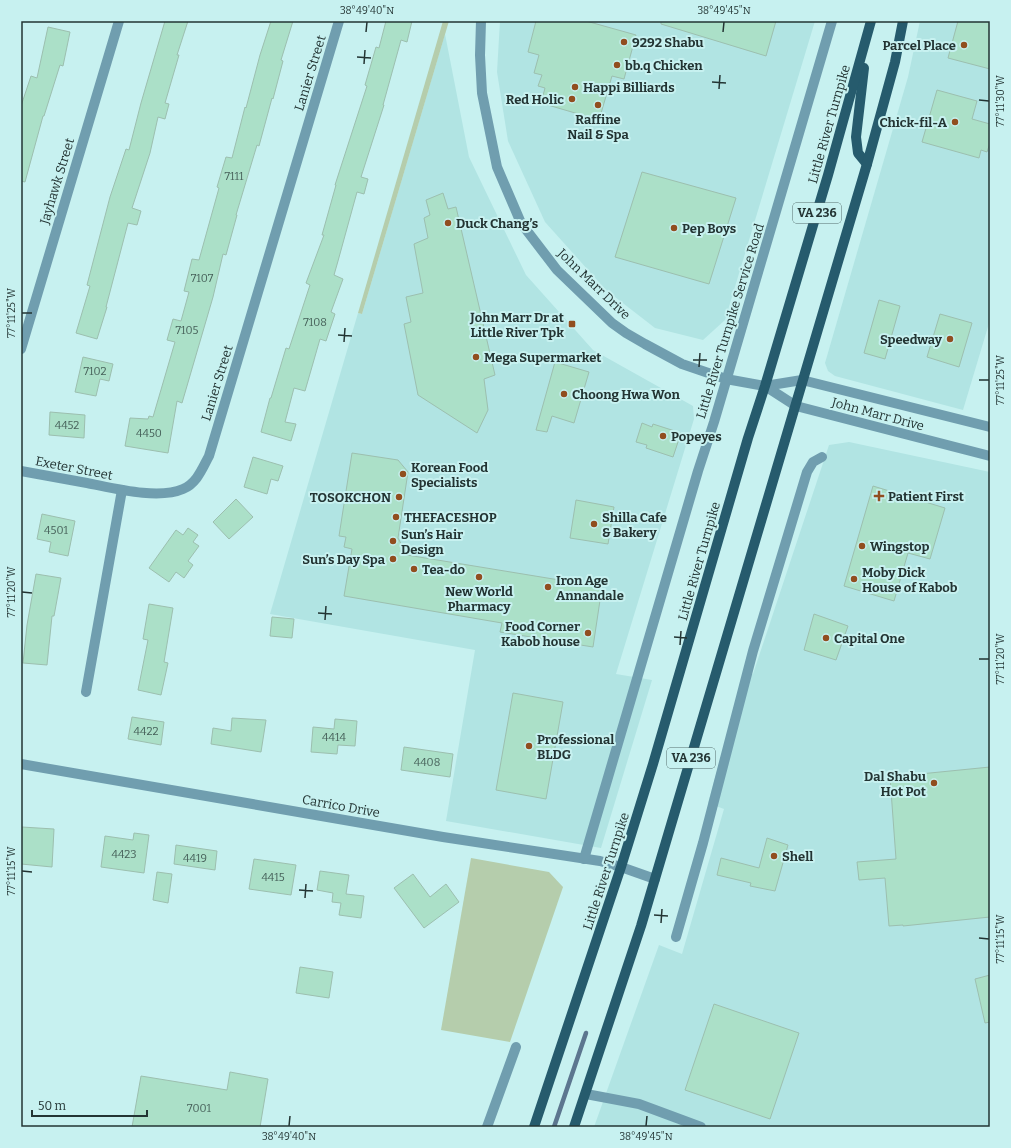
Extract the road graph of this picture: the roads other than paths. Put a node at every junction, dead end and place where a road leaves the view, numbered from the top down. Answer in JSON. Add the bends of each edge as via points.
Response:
{"nodes":[{"id":1,"x":118,"y":21,"type":"edge"},
{"id":2,"x":339,"y":21,"type":"edge"},
{"id":3,"x":481,"y":21,"type":"edge"},
{"id":4,"x":832,"y":21,"type":"edge"},
{"id":5,"x":871,"y":21,"type":"edge"},
{"id":6,"x":903,"y":21,"type":"edge"},
{"id":7,"x":866,"y":40,"type":"junction"},
{"id":8,"x":867,"y":164,"type":"junction"},
{"id":9,"x":21,"y":349,"type":"edge"},
{"id":10,"x":726,"y":379,"type":"junction"},
{"id":11,"x":802,"y":380,"type":"junction"},
{"id":12,"x":765,"y":386,"type":"junction"},
{"id":13,"x":796,"y":406,"type":"junction"},
{"id":14,"x":990,"y":427,"type":"edge"},
{"id":15,"x":990,"y":456,"type":"edge"},
{"id":16,"x":822,"y":457,"type":"dead end"},
{"id":17,"x":21,"y":471,"type":"edge"},
{"id":18,"x":122,"y":490,"type":"junction"},
{"id":19,"x":86,"y":692,"type":"dead end"},
{"id":20,"x":21,"y":764,"type":"edge"},
{"id":21,"x":584,"y":859,"type":"junction"},
{"id":22,"x":621,"y":867,"type":"junction"},
{"id":23,"x":655,"y":879,"type":"junction"},
{"id":24,"x":676,"y":937,"type":"dead end"},
{"id":25,"x":516,"y":1047,"type":"dead end"},
{"id":26,"x":586,"y":1094,"type":"junction"},
{"id":27,"x":487,"y":1127,"type":"edge"},
{"id":28,"x":534,"y":1127,"type":"edge"},
{"id":29,"x":574,"y":1127,"type":"edge"},
{"id":30,"x":702,"y":1127,"type":"edge"}],
"edges":[{"from":1,"to":9,"type":"street","name":"Jayhawk Street"},
{"from":2,"to":18,"type":"street","name":"Lanier Street","via":[[208,456],[200,473],[183,489],[171,493],[152,494]]},
{"from":3,"to":10,"type":"street","name":"John Marr Drive","via":[[482,93],[487,124],[497,167],[521,223],[558,270],[612,323],[682,364]]},
{"from":4,"to":10,"type":"street","name":"Little River Turnpike Service Road"},
{"from":5,"to":7,"type":"main road","name":"Little River Turnpike","number":"VA 236"},
{"from":6,"to":8,"type":"main road","number":"VA 236","via":[[895,62]]},
{"from":7,"to":8,"type":"main road","via":[[856,138],[858,153]]},
{"from":7,"to":12,"type":"main road","name":"Little River Turnpike","number":"VA 236"},
{"from":8,"to":11,"type":"main road","number":"VA 236"},
{"from":10,"to":12,"type":"street","name":"John Marr Drive"},
{"from":10,"to":21,"type":"street","name":"Little River Turnpike Service Road"},
{"from":11,"to":12,"type":"street","name":"John Marr Drive"},
{"from":11,"to":13,"type":"main road","number":"VA 236"},
{"from":11,"to":14,"type":"street","name":"John Marr Drive"},
{"from":12,"to":13,"type":"street","name":"John Marr Drive"},
{"from":12,"to":22,"type":"main road","name":"Little River Turnpike","number":"VA 236"},
{"from":13,"to":15,"type":"street","name":"John Marr Drive"},
{"from":13,"to":23,"type":"main road","number":"VA 236"},
{"from":16,"to":24,"type":"street","via":[[813,462],[807,472],[753,651],[705,837]]},
{"from":17,"to":18,"type":"street","name":"Exeter Street"},
{"from":18,"to":19,"type":"street"},
{"from":20,"to":21,"type":"street","name":"Carrico Drive"},
{"from":21,"to":22,"type":"street","name":"Carrico Drive"},
{"from":22,"to":23,"type":"street","name":"Carrico Drive"},
{"from":22,"to":28,"type":"main road","name":"Little River Turnpike","number":"VA 236"},
{"from":23,"to":26,"type":"main road","number":"VA 236"},
{"from":25,"to":27,"type":"street"},
{"from":26,"to":29,"type":"main road","number":"VA 236"},
{"from":26,"to":30,"type":"street","via":[[639,1104]]}]}
